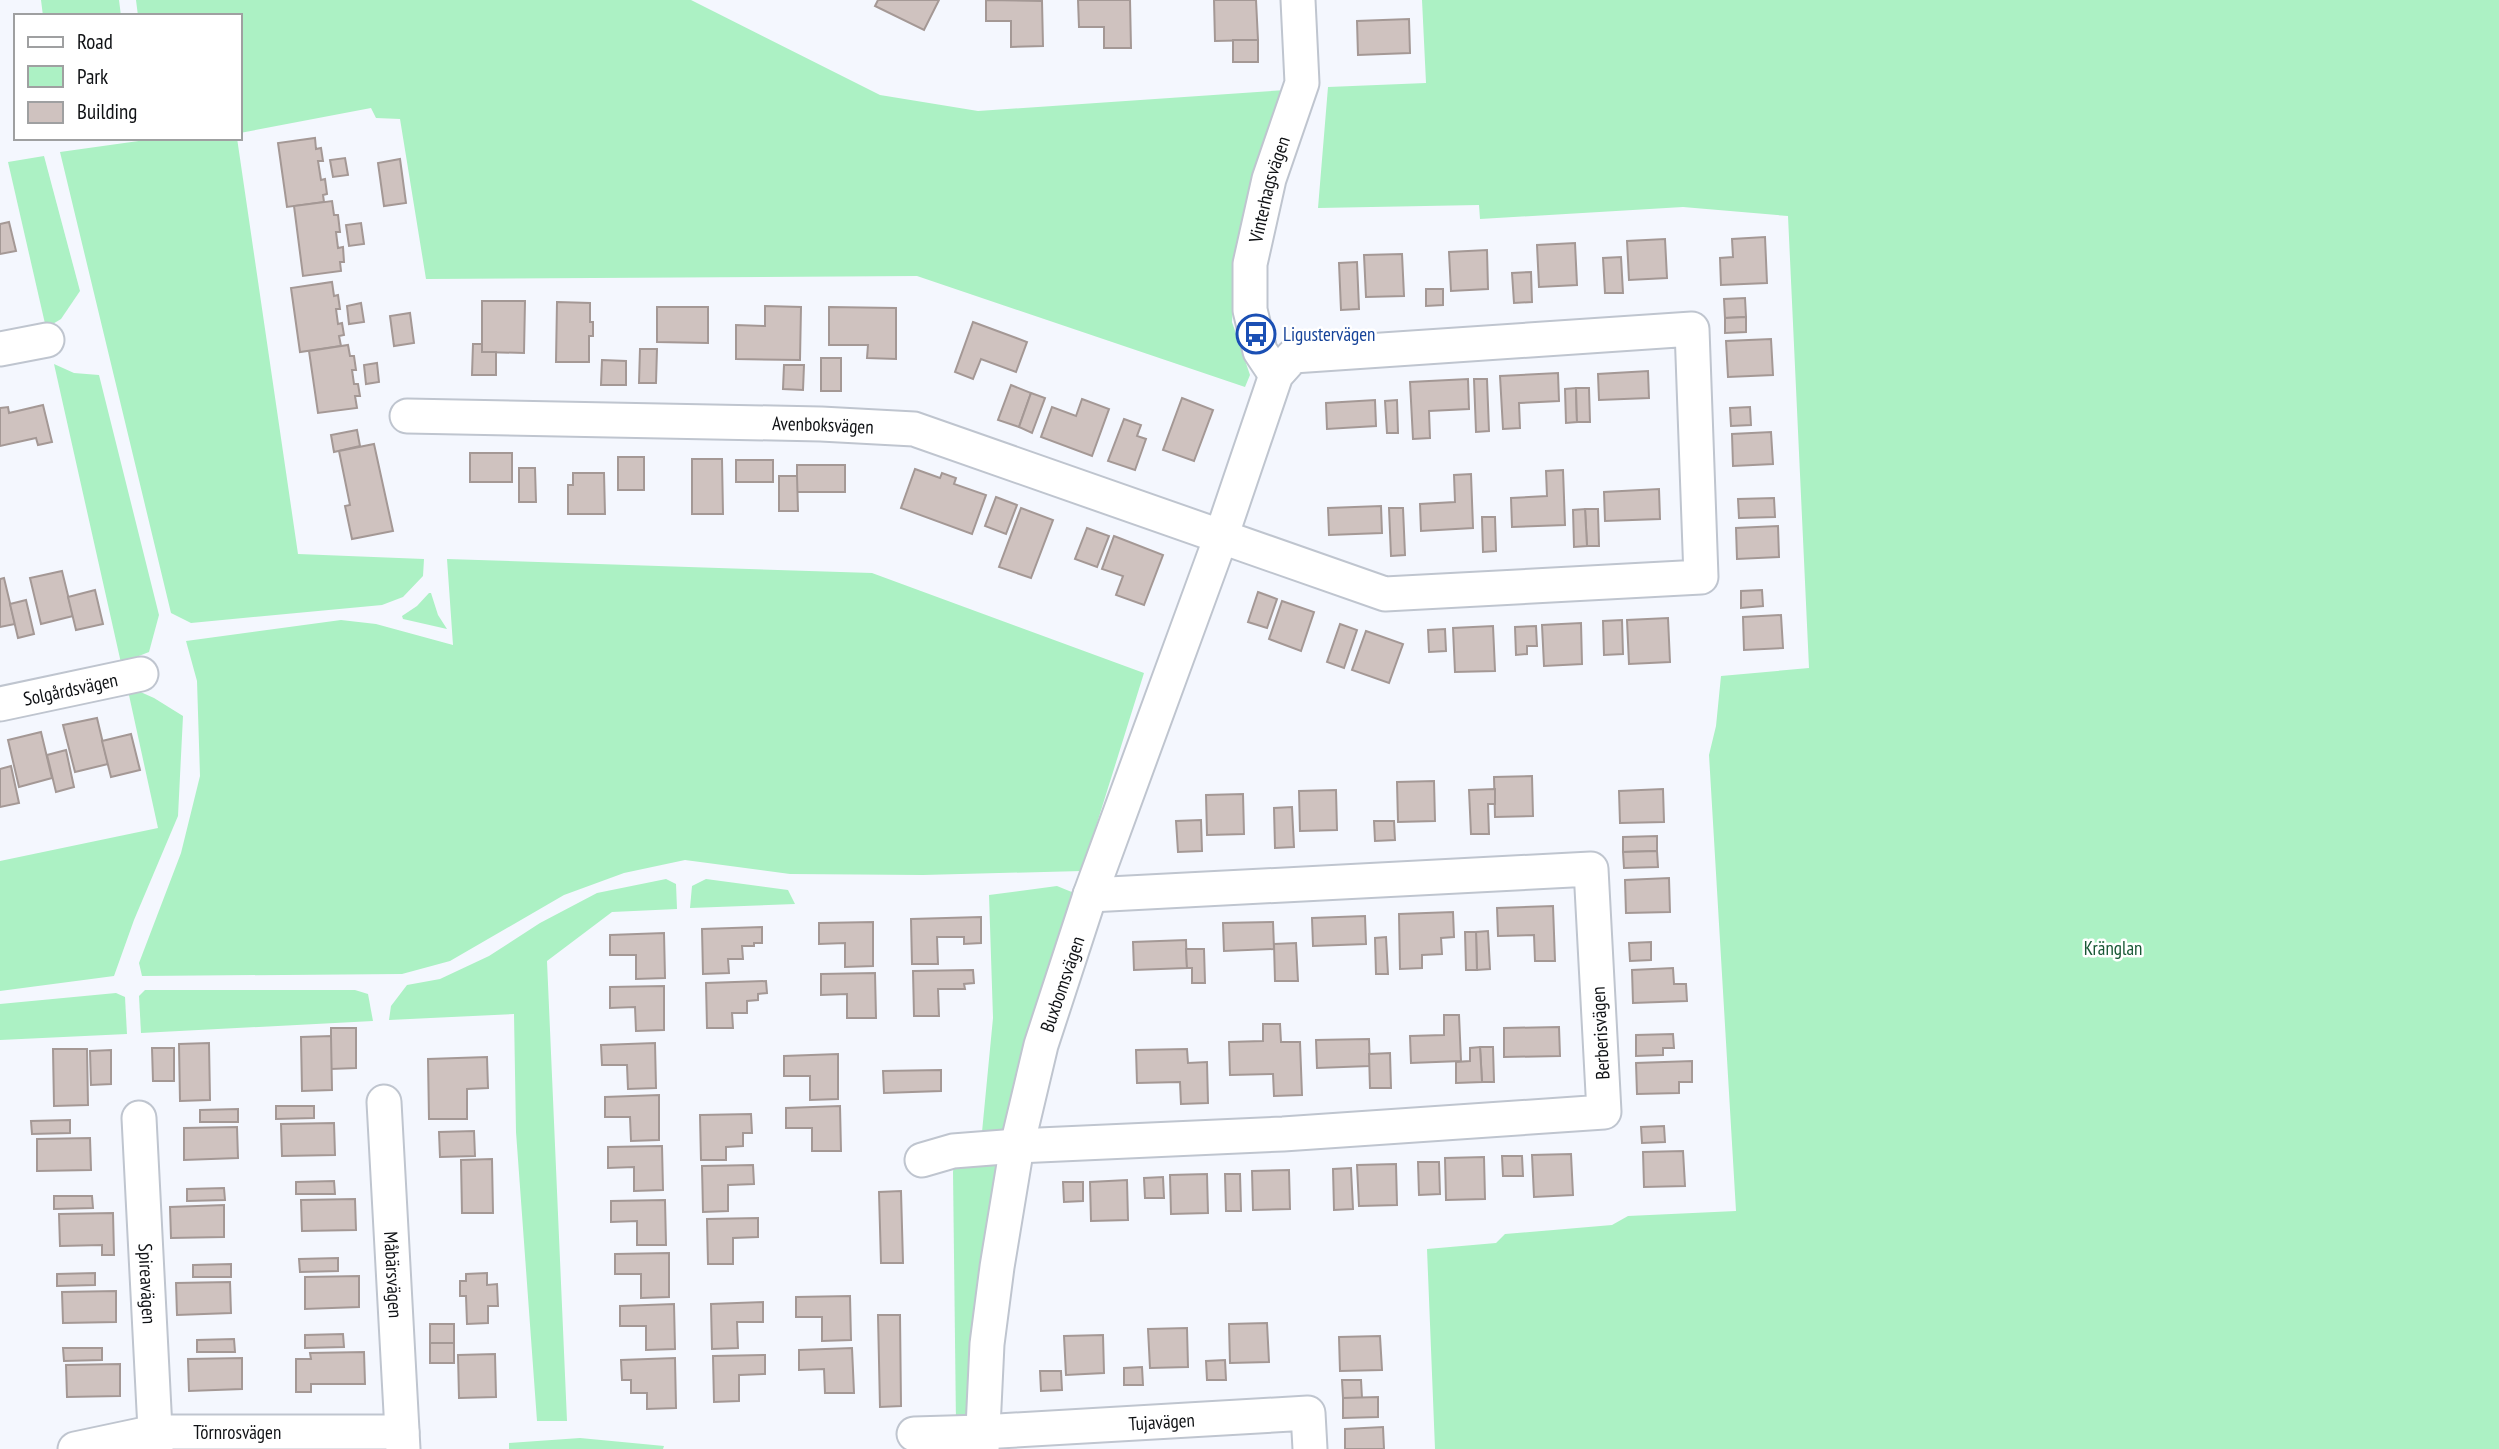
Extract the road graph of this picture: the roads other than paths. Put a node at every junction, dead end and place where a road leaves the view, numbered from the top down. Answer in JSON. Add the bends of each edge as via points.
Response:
{"nodes":[{"id":1,"x":1298,"y":0,"type":"edge"},
{"id":2,"x":47,"y":340,"type":"dead end"},
{"id":3,"x":0,"y":349,"type":"edge"},
{"id":4,"x":1276,"y":374,"type":"junction"},
{"id":5,"x":407,"y":415,"type":"dead end"},
{"id":6,"x":1221,"y":537,"type":"junction"},
{"id":7,"x":141,"y":674,"type":"dead end"},
{"id":8,"x":0,"y":704,"type":"edge"},
{"id":9,"x":1090,"y":895,"type":"junction"},
{"id":10,"x":384,"y":1102,"type":"dead end"},
{"id":11,"x":139,"y":1118,"type":"dead end"},
{"id":12,"x":1017,"y":1146,"type":"junction"},
{"id":13,"x":922,"y":1160,"type":"dead end"},
{"id":14,"x":914,"y":1434,"type":"dead end"},
{"id":15,"x":402,"y":1440,"type":"edge"},
{"id":16,"x":156,"y":1441,"type":"edge"},
{"id":17,"x":982,"y":1441,"type":"edge"},
{"id":18,"x":75,"y":1449,"type":"edge"},
{"id":19,"x":1310,"y":1449,"type":"edge"}],
"edges":[{"from":1,"to":4,"type":"street","name":"Vinterhagsvägen","via":[[1302,83],[1269,179],[1250,264],[1250,310],[1260,351]]},
{"from":2,"to":3,"type":"street"},
{"from":4,"to":6,"type":"street"},
{"from":4,"to":6,"type":"street","via":[[1293,356],[1692,329],[1701,577],[1385,594]]},
{"from":5,"to":6,"type":"street","name":"Avenboksvägen","via":[[914,429]]},
{"from":6,"to":9,"type":"street","name":"Buxbomsvägen"},
{"from":7,"to":8,"type":"street","name":"Solgårdsvägen"},
{"from":9,"to":12,"type":"street","name":"Buxbomsvägen","via":[[1041,1045]]},
{"from":9,"to":12,"type":"street","name":"Berberisvägen","via":[[1591,869],[1604,1112]]},
{"from":10,"to":15,"type":"street","name":"Måbärsvägen"},
{"from":11,"to":16,"type":"street","name":"Spireavägen"},
{"from":12,"to":13,"type":"street","via":[[953,1151]]},
{"from":12,"to":17,"type":"street","name":"Buxbomsvägen","via":[[990,1318]]},
{"from":14,"to":17,"type":"street"},
{"from":15,"to":16,"type":"street","name":"Törnrosvägen"},
{"from":16,"to":18,"type":"street","name":"Törnrosvägen"},
{"from":17,"to":19,"type":"street","name":"Tujavägen","via":[[1308,1413]]}]}
